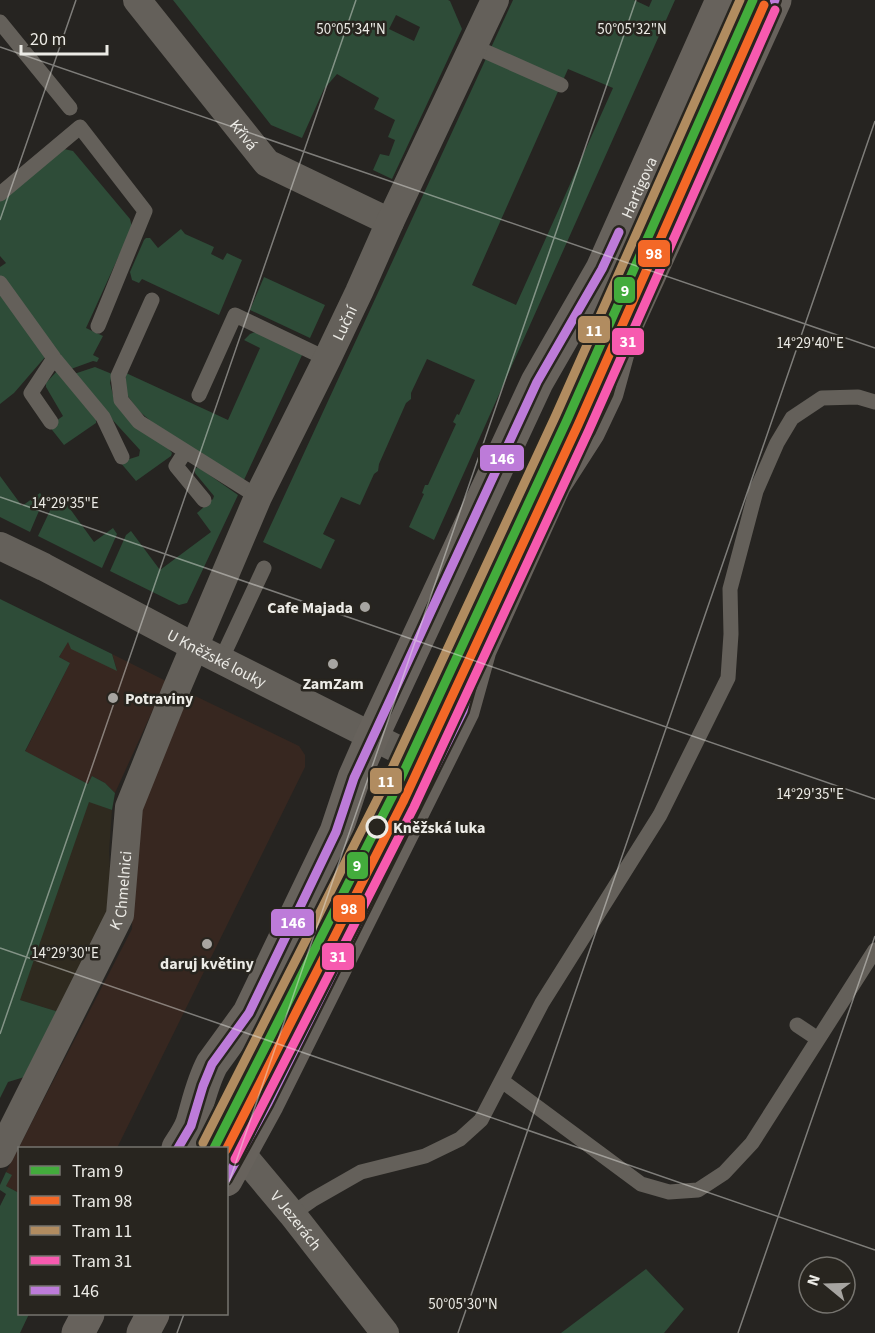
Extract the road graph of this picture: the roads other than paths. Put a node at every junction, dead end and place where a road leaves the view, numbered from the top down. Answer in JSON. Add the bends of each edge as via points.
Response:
{"nodes":[{"id":1,"x":137,"y":0,"type":"edge"},
{"id":2,"x":495,"y":0,"type":"edge"},
{"id":3,"x":722,"y":0,"type":"edge"},
{"id":4,"x":775,"y":0,"type":"edge"},
{"id":5,"x":0,"y":22,"type":"edge"},
{"id":6,"x":473,"y":46,"type":"junction"},
{"id":7,"x":561,"y":86,"type":"dead end"},
{"id":8,"x":70,"y":108,"type":"dead end"},
{"id":9,"x":0,"y":194,"type":"edge"},
{"id":10,"x":390,"y":222,"type":"junction"},
{"id":11,"x":0,"y":283,"type":"edge"},
{"id":12,"x":152,"y":300,"type":"dead end"},
{"id":13,"x":98,"y":326,"type":"dead end"},
{"id":14,"x":54,"y":358,"type":"junction"},
{"id":15,"x":327,"y":359,"type":"junction"},
{"id":16,"x":199,"y":395,"type":"dead end"},
{"id":17,"x":875,"y":402,"type":"edge"},
{"id":18,"x":51,"y":422,"type":"dead end"},
{"id":19,"x":185,"y":452,"type":"junction"},
{"id":20,"x":122,"y":457,"type":"dead end"},
{"id":21,"x":258,"y":497,"type":"junction"},
{"id":22,"x":204,"y":501,"type":"dead end"},
{"id":23,"x":0,"y":546,"type":"edge"},
{"id":24,"x":264,"y":568,"type":"dead end"},
{"id":25,"x":195,"y":647,"type":"junction"},
{"id":26,"x":221,"y":660,"type":"junction"},
{"id":27,"x":372,"y":736,"type":"junction"},
{"id":28,"x":435,"y":768,"type":"junction"},
{"id":29,"x":875,"y":950,"type":"edge"},
{"id":30,"x":797,"y":1025,"type":"dead end"},
{"id":31,"x":818,"y":1039,"type":"junction"},
{"id":32,"x":502,"y":1081,"type":"junction"},
{"id":33,"x":184,"y":1137,"type":"edge"},
{"id":34,"x":201,"y":1147,"type":"edge"},
{"id":35,"x":0,"y":1154,"type":"edge"},
{"id":36,"x":234,"y":1166,"type":"edge"},
{"id":37,"x":292,"y":1214,"type":"junction"},
{"id":38,"x":87,"y":1315,"type":"edge"},
{"id":39,"x":152,"y":1315,"type":"edge"},
{"id":40,"x":78,"y":1333,"type":"edge"},
{"id":41,"x":143,"y":1333,"type":"edge"},
{"id":42,"x":385,"y":1333,"type":"edge"}],
"edges":[{"from":1,"to":10,"type":"street","name":"Křivá","via":[[267,163]]},
{"from":2,"to":6,"type":"street","name":"Luční"},
{"from":3,"to":27,"type":"main road","name":"Hartigova","via":[[602,269],[537,382]]},
{"from":4,"to":28,"type":"main road","via":[[624,331],[607,393],[590,432],[555,484],[480,650],[463,711]]},
{"from":5,"to":8,"type":"lane"},
{"from":6,"to":7,"type":"lane"},
{"from":6,"to":10,"type":"street","name":"Luční"},
{"from":9,"to":13,"type":"lane","via":[[80,127],[145,211]]},
{"from":10,"to":15,"type":"street","name":"Luční"},
{"from":11,"to":14,"type":"lane"},
{"from":12,"to":19,"type":"lane","via":[[118,376],[121,400],[139,422]]},
{"from":14,"to":18,"type":"lane","via":[[30,393]]},
{"from":14,"to":20,"type":"lane","via":[[103,417]]},
{"from":15,"to":16,"type":"lane","via":[[235,315]]},
{"from":15,"to":21,"type":"street","name":"Luční"},
{"from":17,"to":32,"type":"lane","via":[[858,397],[822,398],[792,418],[777,443],[756,491],[730,589],[728,678],[660,815],[542,1004]]},
{"from":19,"to":21,"type":"lane"},
{"from":19,"to":22,"type":"lane","via":[[176,466]]},
{"from":21,"to":25,"type":"street","name":"Luční"},
{"from":23,"to":25,"type":"street","name":"U Kněžské louky"},
{"from":24,"to":26,"type":"lane"},
{"from":25,"to":26,"type":"street","name":"U Kněžské louky"},
{"from":25,"to":35,"type":"street","name":"K Chmelnici","via":[[129,807],[120,915]]},
{"from":26,"to":27,"type":"street","name":"U Kněžské louky"},
{"from":27,"to":28,"type":"street","name":"U Kněžské louky"},
{"from":27,"to":33,"type":"main road","name":"Hartigova","via":[[336,832],[249,1013],[203,1081]]},
{"from":28,"to":36,"type":"main road"},
{"from":29,"to":31,"type":"lane"},
{"from":30,"to":31,"type":"lane"},
{"from":31,"to":32,"type":"lane","via":[[752,1143],[724,1173],[698,1190],[669,1192],[641,1184]]},
{"from":32,"to":37,"type":"lane","via":[[481,1120],[460,1139],[425,1156],[361,1172]]},
{"from":33,"to":34,"type":"street","name":"V Jezerách"},
{"from":36,"to":37,"type":"street","name":"V Jezerách"},
{"from":37,"to":42,"type":"street","name":"V Jezerách"},
{"from":38,"to":40,"type":"main road"},
{"from":39,"to":41,"type":"main road"}]}
